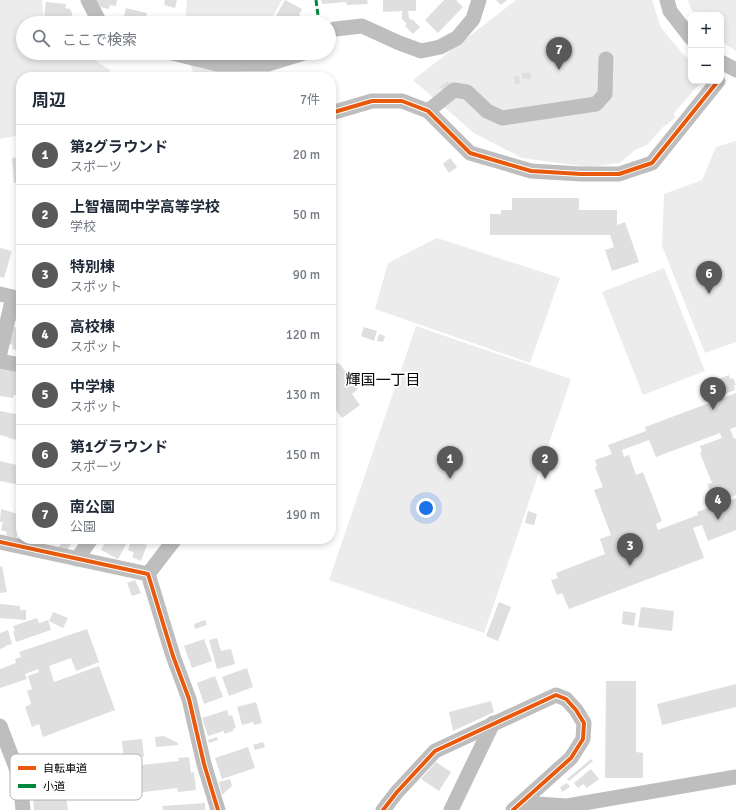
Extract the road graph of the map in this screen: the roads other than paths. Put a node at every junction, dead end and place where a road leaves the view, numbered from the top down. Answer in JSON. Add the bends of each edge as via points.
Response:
{"nodes":[{"id":1,"x":88,"y":0,"type":"edge"},
{"id":2,"x":479,"y":0,"type":"edge"},
{"id":3,"x":667,"y":0,"type":"edge"},
{"id":4,"x":96,"y":16,"type":"edge"},
{"id":5,"x":336,"y":29,"type":"edge"},
{"id":6,"x":688,"y":34,"type":"edge"},
{"id":7,"x":606,"y":59,"type":"dead end"},
{"id":8,"x":201,"y":60,"type":"edge"},
{"id":9,"x":281,"y":60,"type":"edge"},
{"id":10,"x":716,"y":84,"type":"edge"},
{"id":11,"x":336,"y":112,"type":"edge"},
{"id":12,"x":428,"y":112,"type":"junction"},
{"id":13,"x":0,"y":294,"type":"edge"},
{"id":14,"x":0,"y":353,"type":"edge"},
{"id":15,"x":0,"y":361,"type":"edge"},
{"id":16,"x":16,"y":364,"type":"edge"},
{"id":17,"x":0,"y":542,"type":"edge"},
{"id":18,"x":88,"y":544,"type":"edge"},
{"id":19,"x":171,"y":544,"type":"edge"},
{"id":20,"x":77,"y":559,"type":"junction"},
{"id":21,"x":148,"y":574,"type":"junction"},
{"id":22,"x":493,"y":723,"type":"junction"},
{"id":23,"x":0,"y":726,"type":"edge"},
{"id":24,"x":11,"y":754,"type":"edge"},
{"id":25,"x":736,"y":777,"type":"edge"},
{"id":26,"x":22,"y":800,"type":"edge"},
{"id":27,"x":517,"y":806,"type":"edge"},
{"id":28,"x":567,"y":808,"type":"edge"},
{"id":29,"x":23,"y":810,"type":"edge"},
{"id":30,"x":218,"y":810,"type":"edge"},
{"id":31,"x":383,"y":810,"type":"edge"},
{"id":32,"x":451,"y":810,"type":"edge"}],
"edges":[{"from":1,"to":4,"type":"street"},
{"from":2,"to":5,"type":"street","via":[[473,19],[456,38],[440,47],[420,51],[362,26]]},
{"from":3,"to":6,"type":"street","via":[[670,11]]},
{"from":7,"to":12,"type":"street","via":[[605,94],[596,104],[502,118],[487,111],[467,92],[454,90]]},
{"from":8,"to":9,"type":"street","via":[[217,64],[268,64]]},
{"from":10,"to":12,"type":"street","via":[[652,163],[619,174],[531,171],[470,153]]},
{"from":11,"to":12,"type":"street","via":[[372,101],[402,101]]},
{"from":13,"to":14,"type":"street","via":[[13,297]]},
{"from":15,"to":16,"type":"street"},
{"from":17,"to":20,"type":"street"},
{"from":18,"to":20,"type":"street"},
{"from":19,"to":21,"type":"street"},
{"from":20,"to":21,"type":"street"},
{"from":21,"to":30,"type":"street","via":[[173,656],[190,699],[204,764]]},
{"from":22,"to":27,"type":"street","via":[[556,695],[566,699],[584,722],[584,739],[570,758]]},
{"from":22,"to":31,"type":"street","via":[[435,751]]},
{"from":22,"to":32,"type":"street"},
{"from":23,"to":24,"type":"street"},
{"from":25,"to":28,"type":"street"},
{"from":26,"to":29,"type":"street"},
{"from":27,"to":28,"type":"street"}]}
